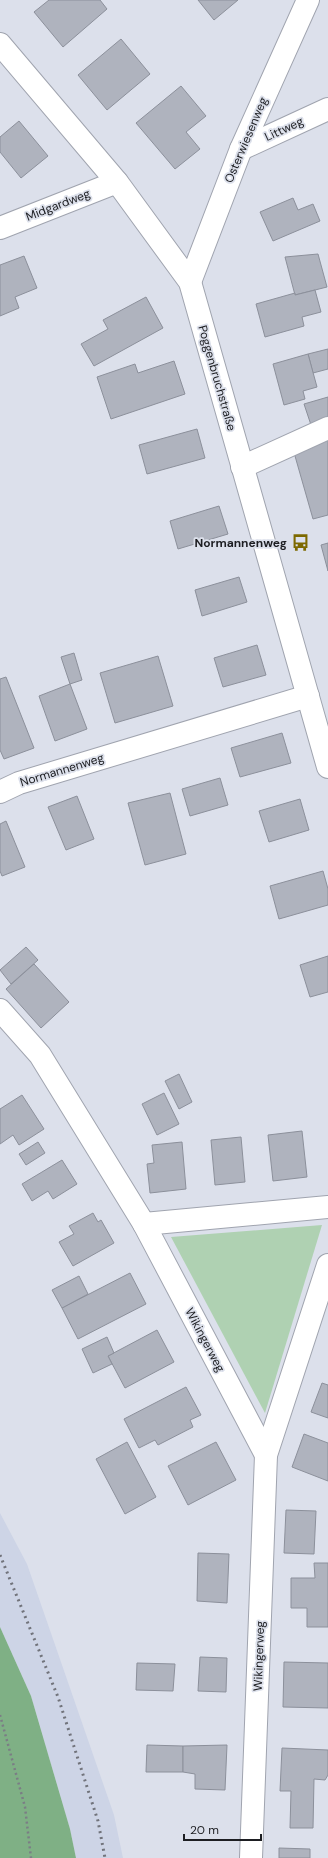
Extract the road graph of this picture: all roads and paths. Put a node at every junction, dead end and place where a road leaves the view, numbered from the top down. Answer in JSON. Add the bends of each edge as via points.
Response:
{"nodes":[{"id":1,"x":308,"y":0,"type":"edge"},
{"id":2,"x":0,"y":44,"type":"edge"},
{"id":3,"x":328,"y":109,"type":"edge"},
{"id":4,"x":241,"y":149,"type":"junction"},
{"id":5,"x":117,"y":182,"type":"junction"},
{"id":6,"x":0,"y":228,"type":"edge"},
{"id":7,"x":190,"y":282,"type":"junction"},
{"id":8,"x":328,"y":428,"type":"edge"},
{"id":9,"x":242,"y":467,"type":"junction"},
{"id":10,"x":308,"y":696,"type":"junction"},
{"id":11,"x":328,"y":766,"type":"edge"},
{"id":12,"x":0,"y":792,"type":"edge"},
{"id":13,"x":0,"y":1010,"type":"edge"},
{"id":14,"x":328,"y":1207,"type":"edge"},
{"id":15,"x":144,"y":1224,"type":"junction"},
{"id":16,"x":328,"y":1265,"type":"edge"},
{"id":17,"x":266,"y":1455,"type":"junction"},
{"id":18,"x":0,"y":1715,"type":"edge"},
{"id":19,"x":31,"y":1858,"type":"edge"},
{"id":20,"x":251,"y":1858,"type":"edge"}],
"edges":[{"from":1,"to":4,"type":"street","name":"Osterwiesenweg"},
{"from":2,"to":5,"type":"street","name":"Poggenbruchstraße"},
{"from":3,"to":4,"type":"street","name":"Littweg"},
{"from":4,"to":7,"type":"street","name":"Osterwiesenweg"},
{"from":5,"to":6,"type":"street","name":"Midgardweg"},
{"from":5,"to":7,"type":"street","name":"Poggenbruchstraße"},
{"from":7,"to":9,"type":"street","name":"Poggenbruchstraße"},
{"from":8,"to":9,"type":"street"},
{"from":9,"to":10,"type":"street","name":"Poggenbruchstraße"},
{"from":10,"to":11,"type":"street","name":"Poggenbruchstraße"},
{"from":10,"to":12,"type":"street","name":"Normannenweg","via":[[18,783]]},
{"from":13,"to":15,"type":"street","name":"Wikingerweg","via":[[40,1055]]},
{"from":14,"to":15,"type":"street"},
{"from":15,"to":17,"type":"street","name":"Wikingerweg"},
{"from":16,"to":17,"type":"street","name":"Wikingerweg"},
{"from":17,"to":20,"type":"street","name":"Wikingerweg"},
{"from":18,"to":19,"type":"path","via":[[25,1807]]}]}
